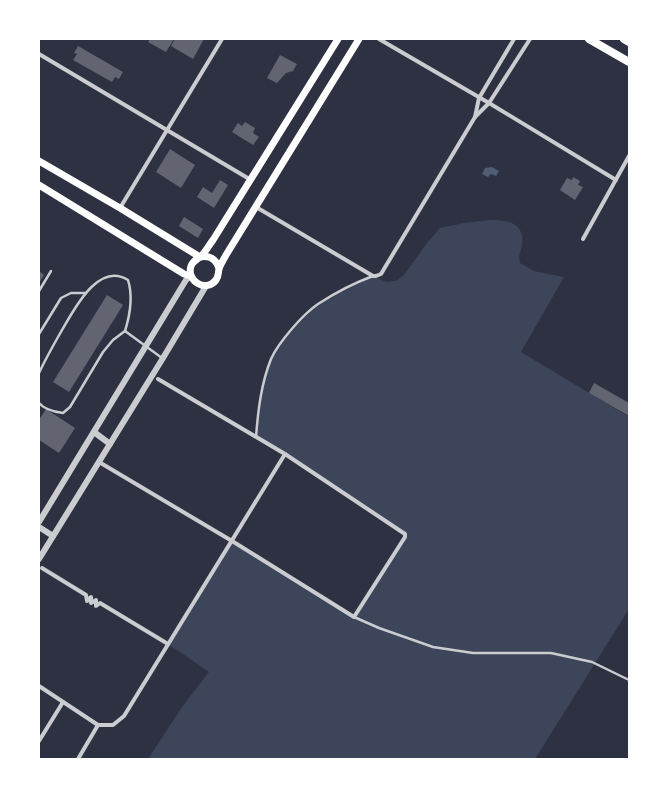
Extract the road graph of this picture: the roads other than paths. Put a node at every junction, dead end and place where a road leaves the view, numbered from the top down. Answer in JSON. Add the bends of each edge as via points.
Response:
{"nodes":[{"id":1,"x":222,"y":39,"type":"edge"},
{"id":2,"x":338,"y":39,"type":"edge"},
{"id":3,"x":359,"y":39,"type":"edge"},
{"id":4,"x":379,"y":39,"type":"edge"},
{"id":5,"x":514,"y":39,"type":"edge"},
{"id":6,"x":530,"y":39,"type":"edge"},
{"id":7,"x":588,"y":39,"type":"edge"},
{"id":8,"x":624,"y":39,"type":"edge"},
{"id":9,"x":629,"y":42,"type":"edge"},
{"id":10,"x":39,"y":54,"type":"edge"},
{"id":11,"x":629,"y":62,"type":"edge"},
{"id":12,"x":479,"y":98,"type":"junction"},
{"id":13,"x":489,"y":103,"type":"junction"},
{"id":14,"x":475,"y":118,"type":"junction"},
{"id":15,"x":167,"y":131,"type":"junction"},
{"id":16,"x":629,"y":156,"type":"edge"},
{"id":17,"x":39,"y":161,"type":"edge"},
{"id":18,"x":251,"y":180,"type":"junction"},
{"id":19,"x":616,"y":180,"type":"junction"},
{"id":20,"x":39,"y":185,"type":"edge"},
{"id":21,"x":256,"y":207,"type":"junction"},
{"id":22,"x":120,"y":208,"type":"junction"},
{"id":23,"x":583,"y":239,"type":"dead end"},
{"id":24,"x":213,"y":240,"type":"junction"},
{"id":25,"x":208,"y":246,"type":"junction"},
{"id":26,"x":187,"y":248,"type":"junction"},
{"id":27,"x":226,"y":255,"type":"junction"},
{"id":28,"x":200,"y":257,"type":"junction"},
{"id":29,"x":219,"y":268,"type":"junction"},
{"id":30,"x":51,"y":271,"type":"dead end"},
{"id":31,"x":191,"y":276,"type":"junction"},
{"id":32,"x":373,"y":276,"type":"junction"},
{"id":33,"x":206,"y":286,"type":"junction"},
{"id":34,"x":39,"y":291,"type":"edge"},
{"id":35,"x":86,"y":293,"type":"junction"},
{"id":36,"x":125,"y":331,"type":"junction"},
{"id":37,"x":39,"y":334,"type":"edge"},
{"id":38,"x":146,"y":346,"type":"junction"},
{"id":39,"x":163,"y":358,"type":"junction"},
{"id":40,"x":39,"y":373,"type":"edge"},
{"id":41,"x":158,"y":379,"type":"dead end"},
{"id":42,"x":39,"y":403,"type":"edge"},
{"id":43,"x":94,"y":432,"type":"junction"},
{"id":44,"x":256,"y":437,"type":"junction"},
{"id":45,"x":110,"y":444,"type":"junction"},
{"id":46,"x":285,"y":454,"type":"junction"},
{"id":47,"x":99,"y":462,"type":"junction"},
{"id":48,"x":39,"y":522,"type":"edge"},
{"id":49,"x":39,"y":527,"type":"edge"},
{"id":50,"x":53,"y":536,"type":"junction"},
{"id":51,"x":232,"y":541,"type":"junction"},
{"id":52,"x":39,"y":559,"type":"edge"},
{"id":53,"x":42,"y":568,"type":"dead end"},
{"id":54,"x":354,"y":617,"type":"junction"},
{"id":55,"x":168,"y":644,"type":"junction"},
{"id":56,"x":629,"y":680,"type":"edge"},
{"id":57,"x":39,"y":686,"type":"edge"},
{"id":58,"x":63,"y":702,"type":"junction"},
{"id":59,"x":98,"y":726,"type":"junction"},
{"id":60,"x":39,"y":741,"type":"edge"},
{"id":61,"x":78,"y":759,"type":"edge"}],
"edges":[{"from":1,"to":15,"type":"street"},
{"from":2,"to":18,"type":"main road"},
{"from":3,"to":21,"type":"main road"},
{"from":4,"to":12,"type":"street"},
{"from":5,"to":12,"type":"street"},
{"from":6,"to":13,"type":"street"},
{"from":7,"to":11,"type":"main road"},
{"from":8,"to":9,"type":"main road"},
{"from":10,"to":15,"type":"street"},
{"from":12,"to":13,"type":"street"},
{"from":12,"to":14,"type":"street"},
{"from":13,"to":14,"type":"street"},
{"from":13,"to":19,"type":"street"},
{"from":14,"to":32,"type":"street","via":[[381,274]]},
{"from":15,"to":18,"type":"street"},
{"from":15,"to":22,"type":"street"},
{"from":16,"to":19,"type":"street"},
{"from":17,"to":22,"type":"main road"},
{"from":18,"to":24,"type":"main road"},
{"from":19,"to":23,"type":"street"},
{"from":20,"to":31,"type":"main road"},
{"from":21,"to":27,"type":"main road"},
{"from":21,"to":32,"type":"street"},
{"from":22,"to":26,"type":"main road"},
{"from":24,"to":25,"type":"main road"},
{"from":24,"to":26,"type":"main road","via":[[198,249]]},
{"from":25,"to":27,"type":"main road","via":[[213,256]]},
{"from":25,"to":28,"type":"main road"},
{"from":26,"to":28,"type":"main road"},
{"from":27,"to":29,"type":"main road"},
{"from":28,"to":29,"type":"main road","via":[[212,258]]},
{"from":28,"to":31,"type":"main road","via":[[191,267]]},
{"from":29,"to":33,"type":"main road","via":[[216,280]]},
{"from":30,"to":34,"type":"lane"},
{"from":31,"to":33,"type":"main road","via":[[197,283]]},
{"from":31,"to":38,"type":"street","via":[[186,280]]},
{"from":32,"to":44,"type":"lane","via":[[355,283],[317,305],[283,339],[266,373]]},
{"from":33,"to":39,"type":"street"},
{"from":35,"to":36,"type":"lane","via":[[105,278],[115,276],[128,280],[131,293],[130,312]]},
{"from":35,"to":37,"type":"lane","via":[[71,293],[61,298]]},
{"from":35,"to":40,"type":"lane","via":[[77,304]]},
{"from":36,"to":38,"type":"lane"},
{"from":36,"to":42,"type":"lane","via":[[103,352],[70,407],[63,413],[45,408]]},
{"from":38,"to":39,"type":"lane"},
{"from":38,"to":43,"type":"street"},
{"from":39,"to":45,"type":"street"},
{"from":41,"to":44,"type":"street"},
{"from":43,"to":45,"type":"street"},
{"from":43,"to":48,"type":"street"},
{"from":44,"to":46,"type":"street"},
{"from":45,"to":47,"type":"street"},
{"from":46,"to":51,"type":"street"},
{"from":46,"to":54,"type":"street","via":[[404,532],[406,536]]},
{"from":47,"to":50,"type":"street"},
{"from":47,"to":51,"type":"street"},
{"from":49,"to":50,"type":"street"},
{"from":50,"to":52,"type":"street"},
{"from":51,"to":54,"type":"street"},
{"from":51,"to":55,"type":"street"},
{"from":53,"to":55,"type":"street","via":[[86,594],[87,601],[91,597],[91,603],[96,600],[96,606],[100,603]]},
{"from":54,"to":56,"type":"lane","via":[[433,647],[473,653],[552,653],[592,662]]},
{"from":55,"to":59,"type":"street","via":[[124,716],[113,725]]},
{"from":57,"to":58,"type":"street"},
{"from":58,"to":59,"type":"street"},
{"from":58,"to":60,"type":"street"},
{"from":59,"to":61,"type":"street"}]}
